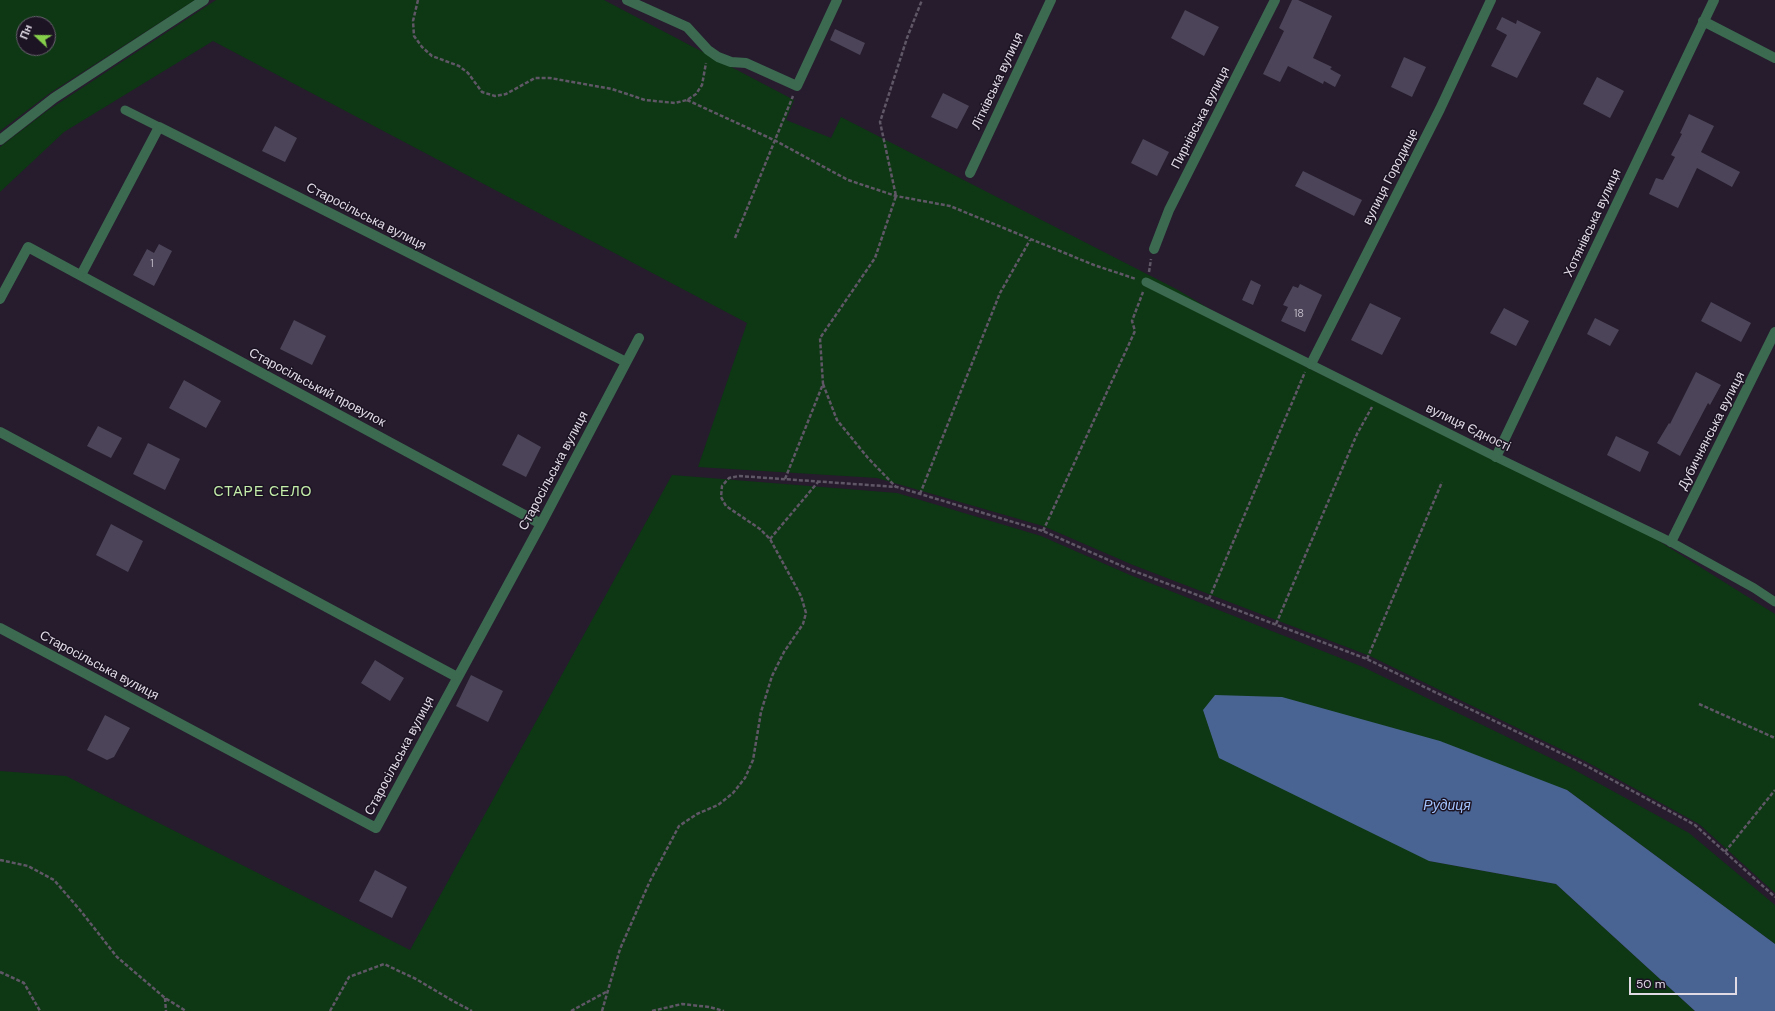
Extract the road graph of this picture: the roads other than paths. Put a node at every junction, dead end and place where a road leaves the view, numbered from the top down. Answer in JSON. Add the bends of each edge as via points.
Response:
{"nodes":[{"id":1,"x":204,"y":0,"type":"edge"},
{"id":2,"x":627,"y":0,"type":"edge"},
{"id":3,"x":837,"y":0,"type":"edge"},
{"id":4,"x":1051,"y":0,"type":"edge"},
{"id":5,"x":1275,"y":0,"type":"edge"},
{"id":6,"x":1491,"y":0,"type":"edge"},
{"id":7,"x":1714,"y":0,"type":"edge"},
{"id":8,"x":1703,"y":21,"type":"junction"},
{"id":9,"x":1775,"y":58,"type":"edge"},
{"id":10,"x":125,"y":110,"type":"dead end"},
{"id":11,"x":159,"y":127,"type":"junction"},
{"id":12,"x":0,"y":140,"type":"edge"},
{"id":13,"x":970,"y":172,"type":"dead end"},
{"id":14,"x":1154,"y":249,"type":"road end"},
{"id":15,"x":81,"y":275,"type":"junction"},
{"id":16,"x":1146,"y":282,"type":"road end"},
{"id":17,"x":0,"y":299,"type":"edge"},
{"id":18,"x":1775,"y":332,"type":"edge"},
{"id":19,"x":638,"y":338,"type":"dead end"},
{"id":20,"x":626,"y":362,"type":"junction"},
{"id":21,"x":1310,"y":363,"type":"junction"},
{"id":22,"x":0,"y":432,"type":"edge"},
{"id":23,"x":1496,"y":457,"type":"junction"},
{"id":24,"x":541,"y":524,"type":"junction"},
{"id":25,"x":1671,"y":542,"type":"junction"},
{"id":26,"x":1775,"y":602,"type":"edge"},
{"id":27,"x":0,"y":628,"type":"edge"},
{"id":28,"x":457,"y":678,"type":"junction"}],
"edges":[{"from":1,"to":12,"type":"street","via":[[54,98]]},
{"from":2,"to":3,"type":"street","via":[[687,27],[708,50],[731,62],[746,63],[797,86]]},
{"from":4,"to":13,"type":"street","name":"Літківська вулиця"},
{"from":5,"to":14,"type":"street","name":"Пирнівська вулиця","via":[[1169,210]]},
{"from":6,"to":21,"type":"street","name":"вулиця Городище","via":[[1440,109]]},
{"from":7,"to":8,"type":"street","name":"Хотянівська вулиця"},
{"from":8,"to":9,"type":"street"},
{"from":8,"to":23,"type":"street","name":"Хотянівська вулиця"},
{"from":10,"to":11,"type":"lane"},
{"from":11,"to":15,"type":"street"},
{"from":11,"to":20,"type":"street","name":"Старосільська вулиця"},
{"from":15,"to":17,"type":"street","name":"Старосільський провулок","via":[[28,247]]},
{"from":15,"to":24,"type":"street","name":"Старосільський провулок"},
{"from":16,"to":21,"type":"lane","name":"вулиця Єдності"},
{"from":18,"to":25,"type":"street","name":"Дубичнянська вулиця"},
{"from":19,"to":20,"type":"street","name":"Старосільська вулиця"},
{"from":20,"to":24,"type":"street","name":"Старосільська вулиця"},
{"from":21,"to":23,"type":"lane","name":"вулиця Єдності"},
{"from":22,"to":28,"type":"street"},
{"from":23,"to":25,"type":"lane","name":"вулиця Єдності"},
{"from":24,"to":28,"type":"street","name":"Старосільська вулиця"},
{"from":25,"to":26,"type":"lane","name":"вулиця Єдності"},
{"from":27,"to":28,"type":"street","name":"Старосільська вулиця","via":[[376,828]]}]}
